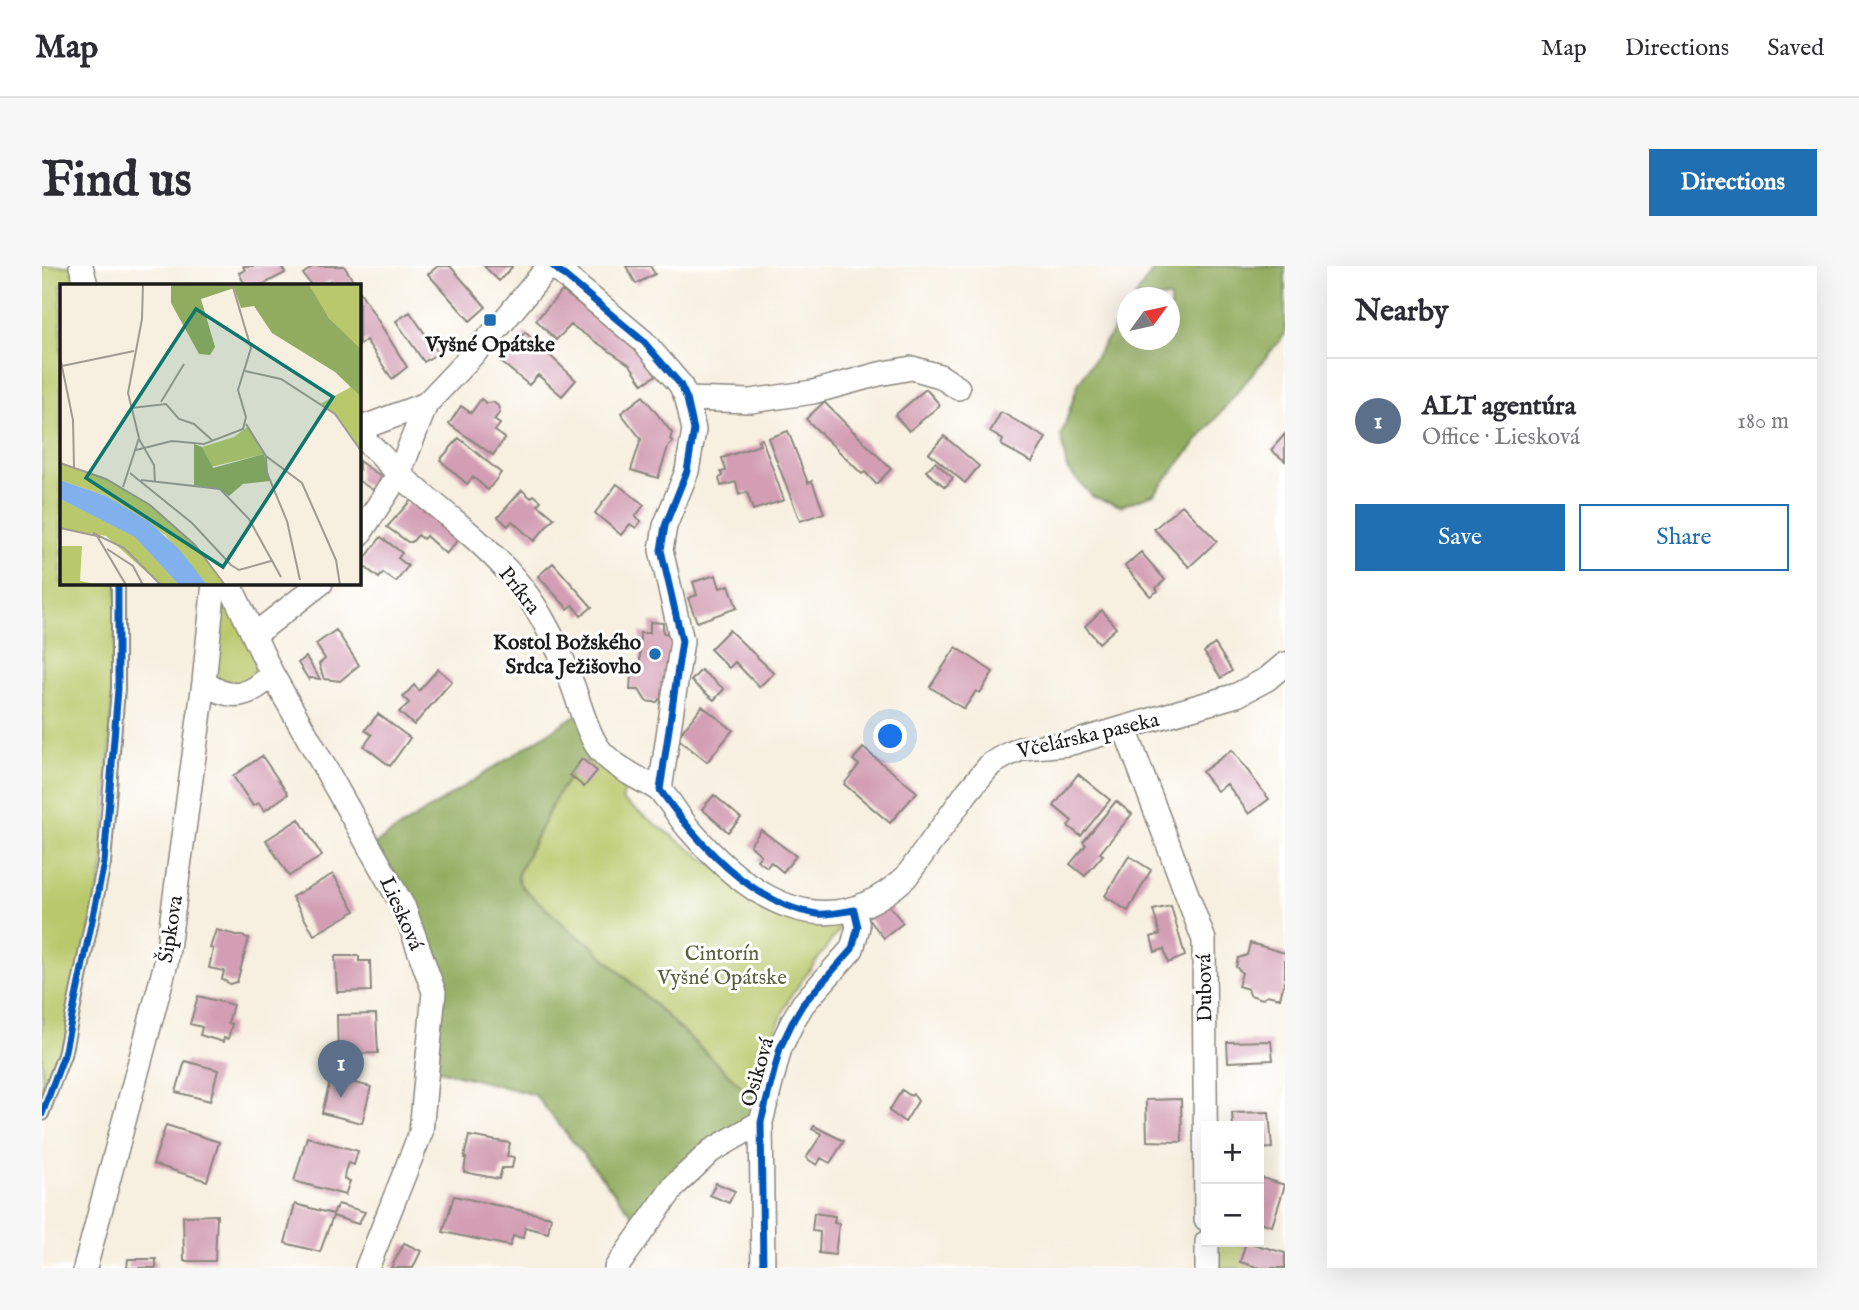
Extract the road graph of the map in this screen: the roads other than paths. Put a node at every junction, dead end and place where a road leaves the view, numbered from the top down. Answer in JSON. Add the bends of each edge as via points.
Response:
{"nodes":[{"id":1,"x":81,"y":266,"type":"edge"},
{"id":2,"x":551,"y":266,"type":"edge"},
{"id":3,"x":86,"y":284,"type":"edge"},
{"id":4,"x":958,"y":388,"type":"dead end"},
{"id":5,"x":687,"y":399,"type":"junction"},
{"id":6,"x":426,"y":404,"type":"junction"},
{"id":7,"x":360,"y":429,"type":"edge"},
{"id":8,"x":360,"y":437,"type":"edge"},
{"id":9,"x":399,"y":474,"type":"junction"},
{"id":10,"x":360,"y":533,"type":"edge"},
{"id":11,"x":118,"y":584,"type":"edge"},
{"id":12,"x":214,"y":584,"type":"edge"},
{"id":13,"x":229,"y":584,"type":"edge"},
{"id":14,"x":320,"y":584,"type":"edge"},
{"id":15,"x":254,"y":635,"type":"junction"},
{"id":16,"x":1285,"y":664,"type":"edge"},
{"id":17,"x":272,"y":674,"type":"junction"},
{"id":18,"x":204,"y":682,"type":"junction"},
{"id":19,"x":1125,"y":729,"type":"junction"},
{"id":20,"x":660,"y":790,"type":"junction"},
{"id":21,"x":854,"y":910,"type":"junction"},
{"id":22,"x":42,"y":1114,"type":"edge"},
{"id":23,"x":761,"y":1122,"type":"junction"},
{"id":24,"x":1206,"y":1184,"type":"edge"},
{"id":25,"x":1206,"y":1247,"type":"edge"},
{"id":26,"x":85,"y":1268,"type":"edge"},
{"id":27,"x":367,"y":1268,"type":"edge"},
{"id":28,"x":617,"y":1268,"type":"edge"},
{"id":29,"x":763,"y":1268,"type":"edge"},
{"id":30,"x":1207,"y":1268,"type":"edge"}],
"edges":[{"from":1,"to":3,"type":"street"},
{"from":2,"to":5,"type":"street","via":[[643,341]]},
{"from":2,"to":6,"type":"street"},
{"from":4,"to":5,"type":"street","via":[[940,376],[912,368],[751,401]]},
{"from":5,"to":20,"type":"street","via":[[694,430],[687,471],[665,526],[661,550],[682,641]]},
{"from":6,"to":7,"type":"street"},
{"from":6,"to":9,"type":"street"},
{"from":8,"to":9,"type":"street","name":"Príkra"},
{"from":9,"to":10,"type":"street"},
{"from":9,"to":20,"type":"street","name":"Príkra","via":[[481,544],[519,585],[548,628],[597,746],[625,771]]},
{"from":11,"to":22,"type":"lane","via":[[118,689],[104,863],[64,1055]]},
{"from":12,"to":18,"type":"street","name":"Šipkova"},
{"from":13,"to":15,"type":"street","name":"Liesková"},
{"from":14,"to":15,"type":"street"},
{"from":15,"to":17,"type":"street","name":"Liesková"},
{"from":16,"to":19,"type":"street","name":"Včelárska paseka","via":[[1237,695]]},
{"from":17,"to":18,"type":"street","via":[[256,688],[227,696]]},
{"from":17,"to":27,"type":"street","name":"Liesková","via":[[404,908],[434,992],[421,1132]]},
{"from":18,"to":26,"type":"street","name":"Šipkova","via":[[166,964]]},
{"from":19,"to":21,"type":"street","name":"Včelárska paseka","via":[[1068,744],[1023,748],[991,764],[906,877],[883,896]]},
{"from":19,"to":24,"type":"street","name":"Dubová","via":[[1203,940]]},
{"from":20,"to":21,"type":"street","name":"Včelárska paseka","via":[[718,859],[770,897],[820,914]]},
{"from":21,"to":23,"type":"street","name":"Osiková","via":[[858,927],[852,948],[794,1019],[780,1048]]},
{"from":23,"to":28,"type":"street","via":[[711,1151],[674,1185]]},
{"from":23,"to":29,"type":"street","name":"Osiková"},
{"from":25,"to":30,"type":"street"}]}
